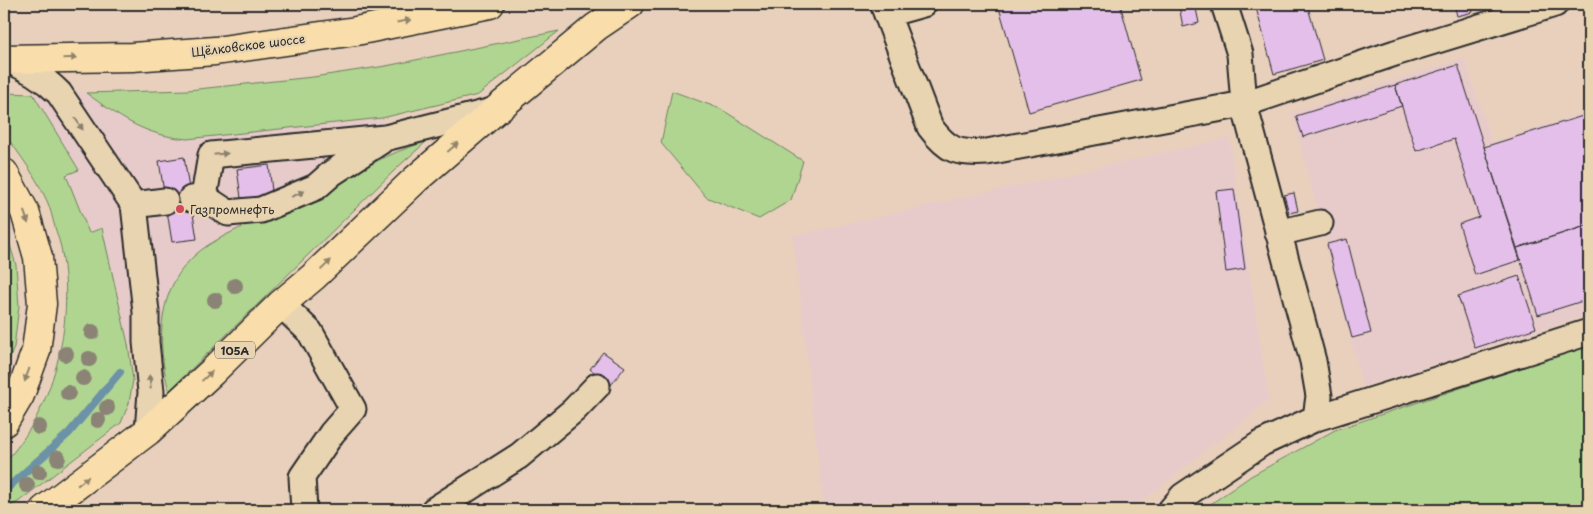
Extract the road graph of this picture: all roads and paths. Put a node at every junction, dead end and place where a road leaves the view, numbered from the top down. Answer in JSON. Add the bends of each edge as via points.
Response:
{"nodes":[{"id":1,"x":490,"y":4,"type":"edge"},
{"id":2,"x":630,"y":4,"type":"edge"},
{"id":3,"x":923,"y":4,"type":"edge"},
{"id":4,"x":1224,"y":4,"type":"edge"},
{"id":5,"x":1555,"y":4,"type":"edge"},
{"id":6,"x":885,"y":9,"type":"edge"},
{"id":7,"x":4,"y":59,"type":"edge"},
{"id":8,"x":1244,"y":104,"type":"junction"},
{"id":9,"x":496,"y":110,"type":"junction"},
{"id":10,"x":385,"y":138,"type":"junction"},
{"id":11,"x":4,"y":173,"type":"edge"},
{"id":12,"x":165,"y":202,"type":"dead end"},
{"id":13,"x":134,"y":206,"type":"junction"},
{"id":14,"x":1320,"y":223,"type":"dead end"},
{"id":15,"x":1278,"y":233,"type":"junction"},
{"id":16,"x":281,"y":304,"type":"junction"},
{"id":17,"x":1589,"y":332,"type":"edge"},
{"id":18,"x":598,"y":386,"type":"dead end"},
{"id":19,"x":1316,"y":418,"type":"junction"},
{"id":20,"x":4,"y":422,"type":"edge"},
{"id":21,"x":148,"y":431,"type":"junction"},
{"id":22,"x":44,"y":510,"type":"edge"},
{"id":23,"x":304,"y":510,"type":"edge"},
{"id":24,"x":434,"y":510,"type":"edge"},
{"id":25,"x":1171,"y":510,"type":"edge"}],
"edges":[{"from":7,"to":1,"type":"main road","name":"Щёлковское шоссе","one_way":true,"via":[[132,57],[215,51],[356,31]]},
{"from":2,"to":9,"type":"main road","number":"105A","via":[[596,27]]},
{"from":3,"to":6,"type":"street"},
{"from":4,"to":8,"type":"street","via":[[1240,54]]},
{"from":5,"to":8,"type":"street"},
{"from":6,"to":8,"type":"street","via":[[930,127],[953,150],[987,152]]},
{"from":7,"to":13,"type":"street","one_way":true,"via":[[24,66],[59,93]]},
{"from":8,"to":15,"type":"street"},
{"from":9,"to":10,"type":"street"},
{"from":16,"to":9,"type":"main road","number":"105A","one_way":true},
{"from":10,"to":10,"type":"street","via":[[316,187],[261,210],[228,212],[198,198],[211,155]]},
{"from":11,"to":20,"type":"main road","one_way":true,"via":[[25,212],[38,257],[42,304],[36,351],[20,395]]},
{"from":12,"to":13,"type":"street"},
{"from":21,"to":13,"type":"street","one_way":true,"via":[[151,392]]},
{"from":14,"to":15,"type":"street"},
{"from":15,"to":19,"type":"street","via":[[1313,361],[1319,396]]},
{"from":21,"to":16,"type":"main road","number":"105A","one_way":true},
{"from":16,"to":23,"type":"street","via":[[310,332],[353,409],[302,477]]},
{"from":17,"to":19,"type":"street"},
{"from":18,"to":24,"type":"street","via":[[519,456]]},
{"from":19,"to":25,"type":"street","via":[[1262,443],[1184,496]]},
{"from":22,"to":21,"type":"main road","number":"105A","one_way":true}]}
